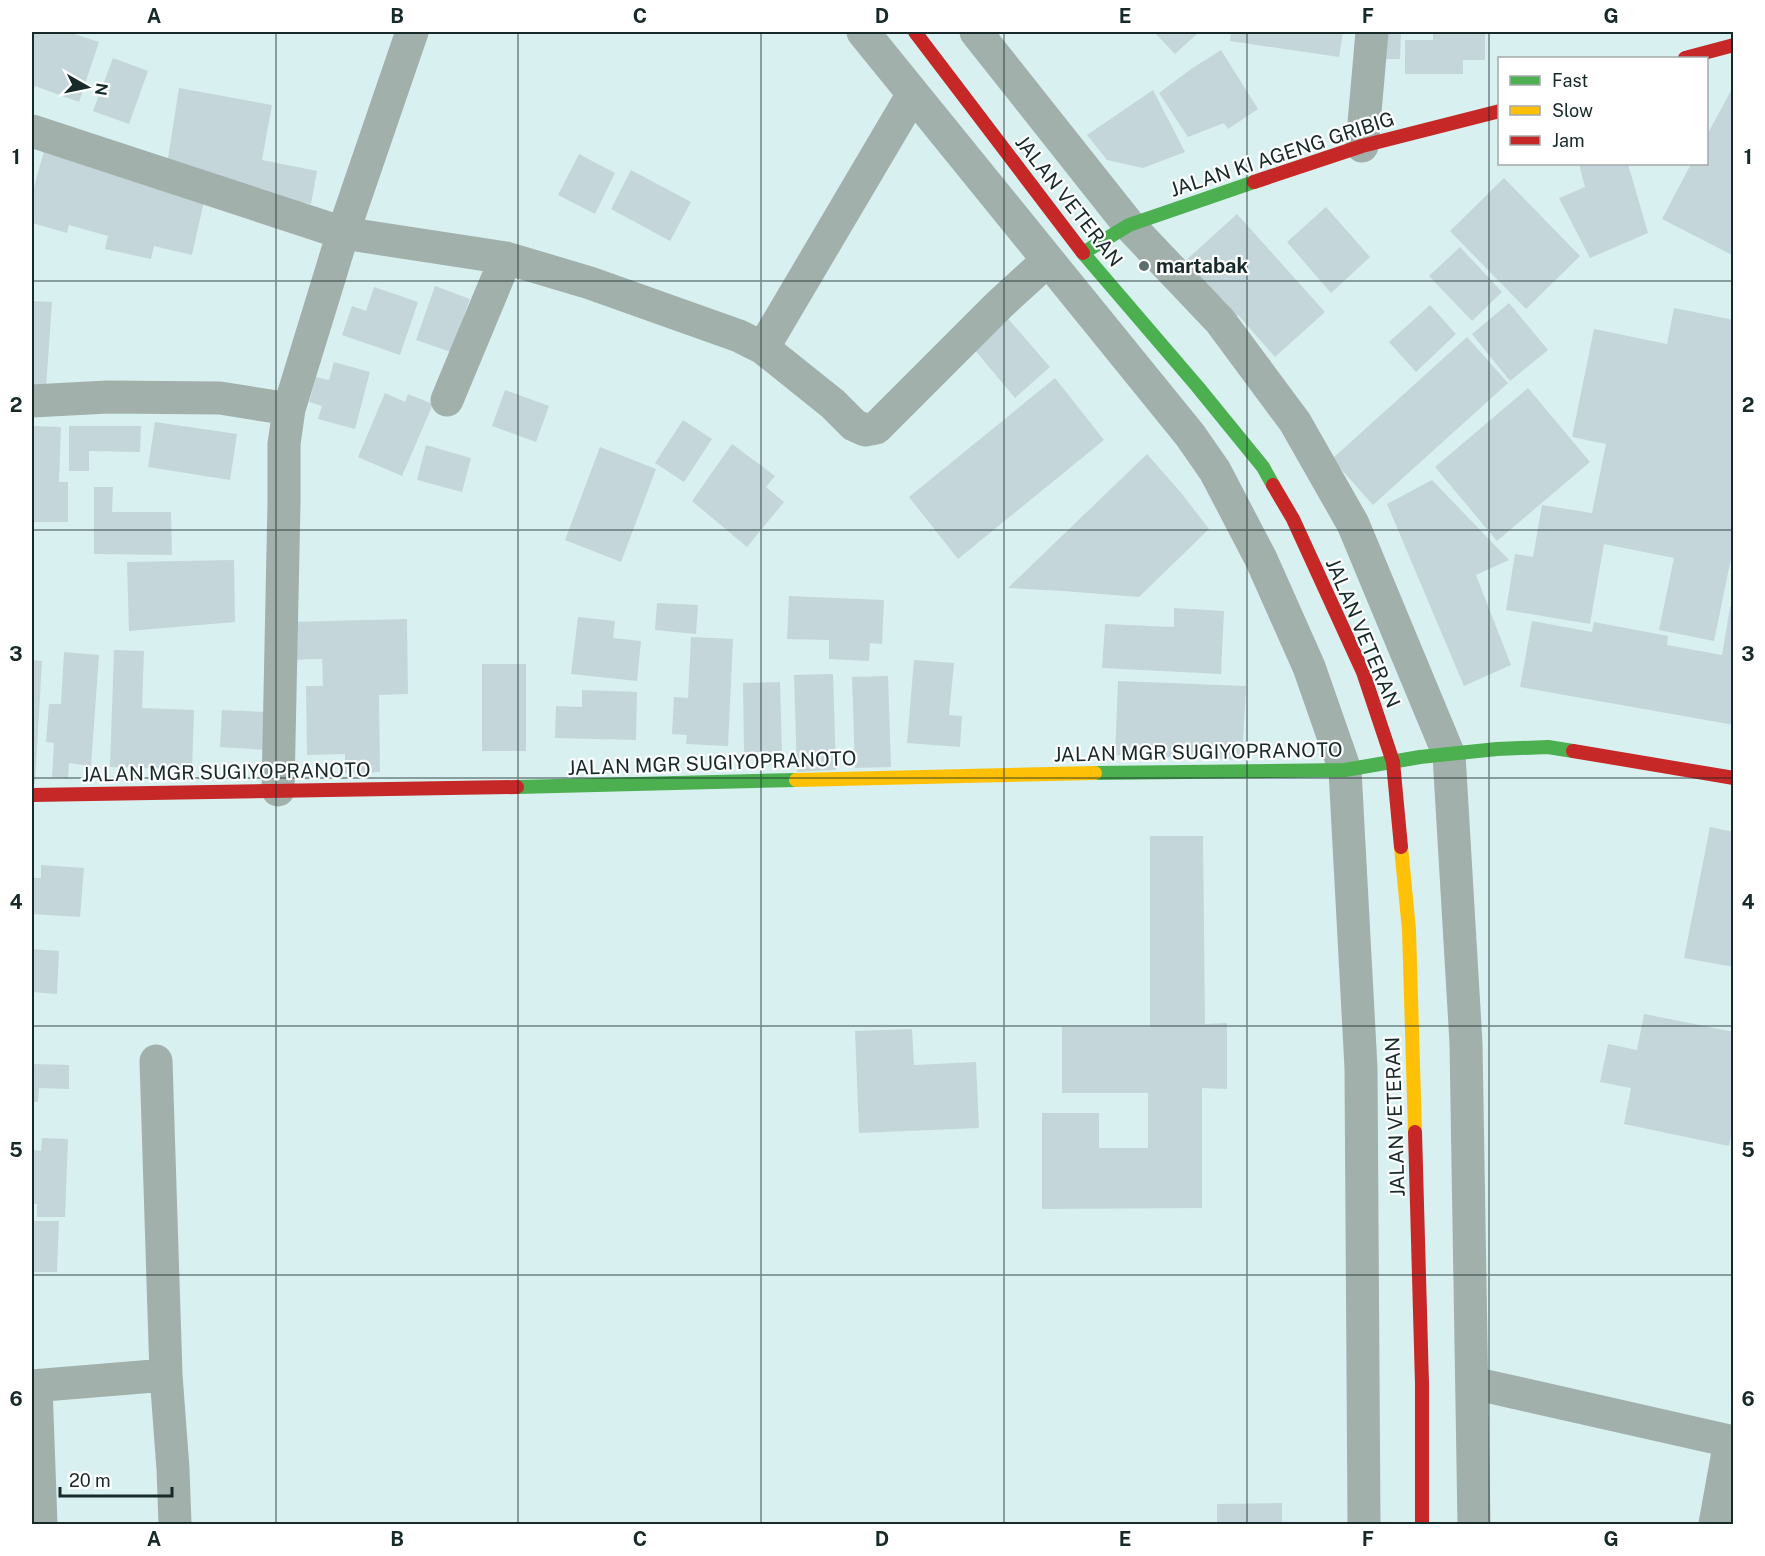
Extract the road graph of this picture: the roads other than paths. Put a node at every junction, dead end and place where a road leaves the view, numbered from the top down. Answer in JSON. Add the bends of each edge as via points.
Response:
{"nodes":[{"id":1,"x":412,"y":32,"type":"edge"},
{"id":2,"x":863,"y":32,"type":"edge"},
{"id":3,"x":915,"y":32,"type":"edge"},
{"id":4,"x":976,"y":32,"type":"edge"},
{"id":5,"x":1372,"y":32,"type":"edge"},
{"id":6,"x":1734,"y":45,"type":"edge"},
{"id":7,"x":1695,"y":48,"type":"edge"},
{"id":8,"x":913,"y":94,"type":"junction"},
{"id":9,"x":1498,"y":112,"type":"edge"},
{"id":10,"x":32,"y":131,"type":"edge"},
{"id":11,"x":1362,"y":146,"type":"junction"},
{"id":12,"x":1129,"y":225,"type":"junction"},
{"id":13,"x":343,"y":233,"type":"junction"},
{"id":14,"x":1083,"y":253,"type":"junction"},
{"id":15,"x":506,"y":258,"type":"junction"},
{"id":16,"x":1047,"y":261,"type":"junction"},
{"id":17,"x":763,"y":348,"type":"junction"},
{"id":18,"x":447,"y":400,"type":"dead end"},
{"id":19,"x":32,"y":401,"type":"edge"},
{"id":20,"x":289,"y":409,"type":"junction"},
{"id":21,"x":1449,"y":755,"type":"junction"},
{"id":22,"x":1393,"y":762,"type":"junction"},
{"id":23,"x":1345,"y":770,"type":"junction"},
{"id":24,"x":1734,"y":778,"type":"edge"},
{"id":25,"x":278,"y":790,"type":"junction"},
{"id":26,"x":32,"y":795,"type":"edge"},
{"id":27,"x":156,"y":1061,"type":"dead end"},
{"id":28,"x":166,"y":1375,"type":"junction"},
{"id":29,"x":1473,"y":1383,"type":"junction"},
{"id":30,"x":34,"y":1386,"type":"edge"},
{"id":31,"x":1732,"y":1442,"type":"edge"},
{"id":32,"x":41,"y":1524,"type":"edge"},
{"id":33,"x":175,"y":1524,"type":"edge"},
{"id":34,"x":1364,"y":1524,"type":"edge"},
{"id":35,"x":1422,"y":1524,"type":"edge"},
{"id":36,"x":1474,"y":1524,"type":"edge"},
{"id":37,"x":1715,"y":1524,"type":"edge"}],
"edges":[{"from":1,"to":13,"type":"street"},
{"from":2,"to":8,"type":"street"},
{"from":3,"to":14,"type":"main road","name":"JALAN VETERAN"},
{"from":4,"to":12,"type":"street"},
{"from":5,"to":11,"type":"street"},
{"from":6,"to":7,"type":"main road"},
{"from":8,"to":16,"type":"street"},
{"from":8,"to":17,"type":"street"},
{"from":9,"to":11,"type":"main road","name":"JALAN KI AGENG GRIBIG"},
{"from":10,"to":13,"type":"street"},
{"from":11,"to":12,"type":"main road","name":"JALAN KI AGENG GRIBIG"},
{"from":12,"to":14,"type":"main road","name":"JALAN KI AGENG GRIBIG"},
{"from":12,"to":21,"type":"street","via":[[1220,321],[1295,422],[1353,524]]},
{"from":13,"to":15,"type":"street"},
{"from":13,"to":20,"type":"street"},
{"from":14,"to":22,"type":"main road","name":"JALAN VETERAN","via":[[1263,467],[1293,519],[1363,672]]},
{"from":15,"to":17,"type":"street","via":[[601,286]]},
{"from":15,"to":18,"type":"street"},
{"from":16,"to":17,"type":"street","via":[[876,428],[865,430],[854,425]]},
{"from":16,"to":23,"type":"street","via":[[1215,471],[1261,559],[1309,667]]},
{"from":19,"to":20,"type":"street","via":[[220,398]]},
{"from":20,"to":25,"type":"street","via":[[284,444]]},
{"from":21,"to":22,"type":"main road","name":"JALAN MGR SUGIYOPRANOTO"},
{"from":21,"to":24,"type":"main road","name":"JALAN MGR SUGIYOPRANOTO","via":[[1548,747]]},
{"from":21,"to":29,"type":"street","via":[[1466,1042]]},
{"from":22,"to":23,"type":"main road","name":"JALAN MGR SUGIYOPRANOTO"},
{"from":22,"to":35,"type":"main road","name":"JALAN VETERAN","via":[[1409,930],[1422,1384]]},
{"from":23,"to":25,"type":"main road","name":"JALAN MGR SUGIYOPRANOTO"},
{"from":23,"to":34,"type":"street","via":[[1361,1068]]},
{"from":25,"to":26,"type":"main road","name":"JALAN MGR SUGIYOPRANOTO"},
{"from":27,"to":28,"type":"street"},
{"from":28,"to":30,"type":"street"},
{"from":28,"to":33,"type":"street"},
{"from":29,"to":31,"type":"street"},
{"from":29,"to":36,"type":"street"},
{"from":30,"to":32,"type":"street"},
{"from":31,"to":37,"type":"street"}]}
